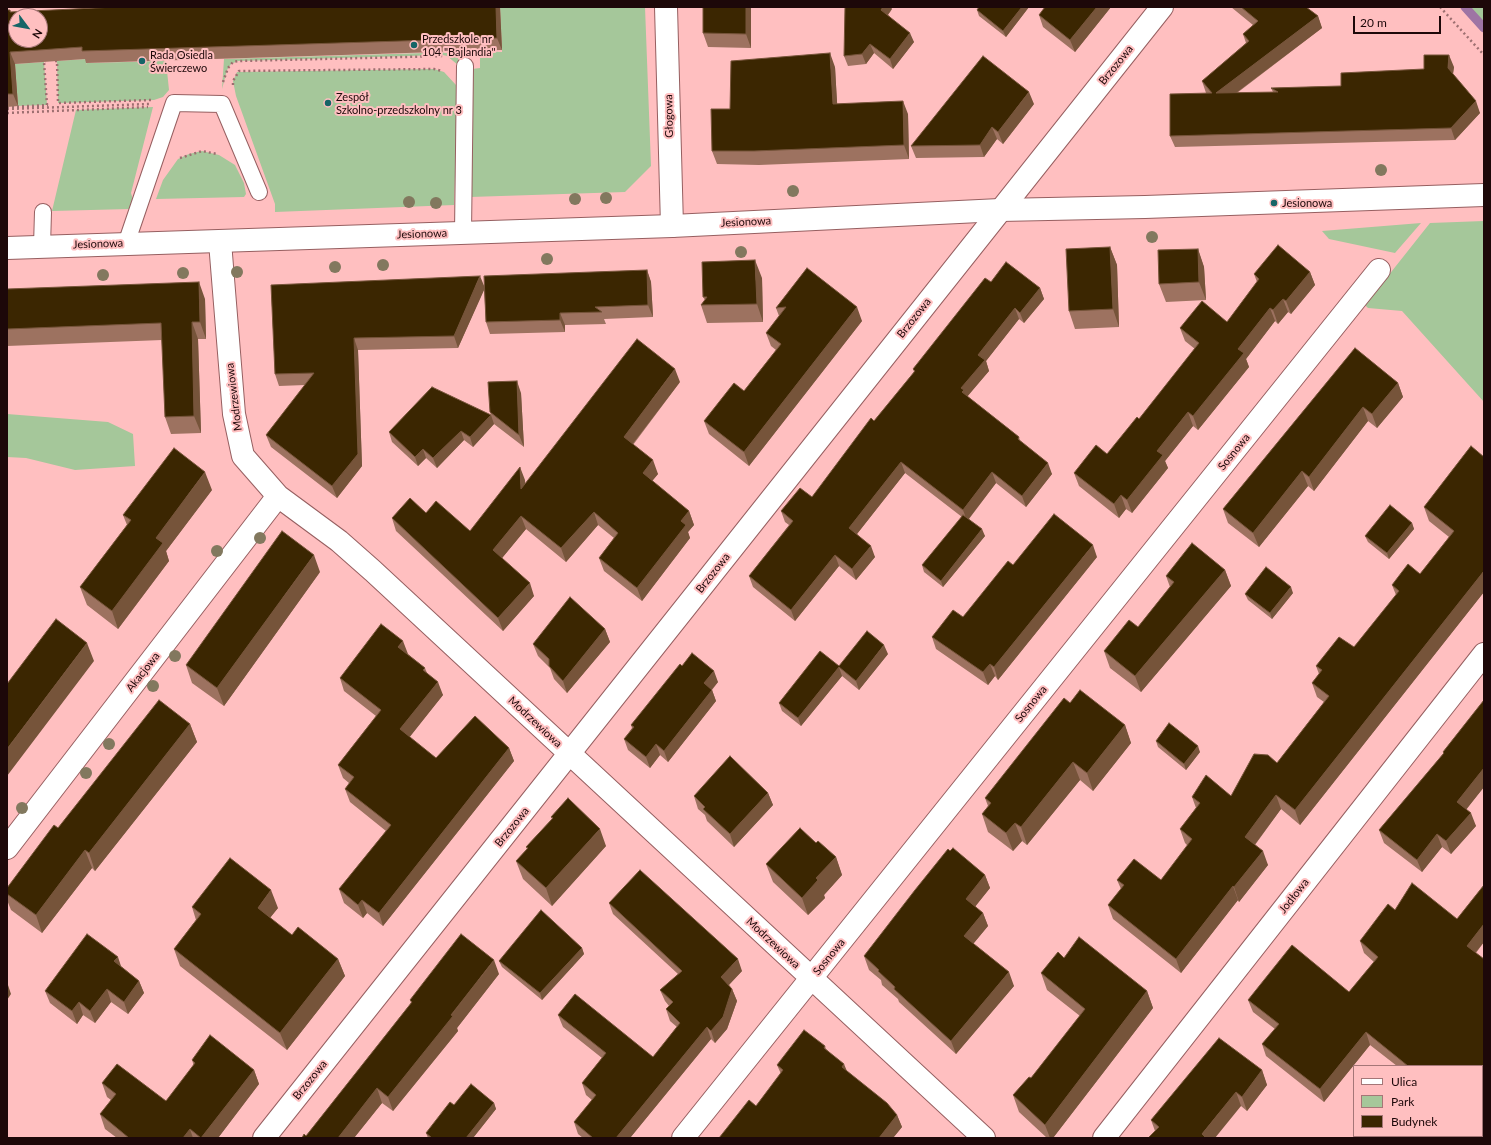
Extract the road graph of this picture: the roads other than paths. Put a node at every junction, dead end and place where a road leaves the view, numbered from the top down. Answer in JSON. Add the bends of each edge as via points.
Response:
{"nodes":[{"id":1,"x":666,"y":7,"type":"edge"},
{"id":2,"x":1162,"y":7,"type":"edge"},
{"id":3,"x":465,"y":66,"type":"dead end"},
{"id":4,"x":259,"y":192,"type":"dead end"},
{"id":5,"x":1484,"y":195,"type":"edge"},
{"id":6,"x":1000,"y":210,"type":"junction"},
{"id":7,"x":43,"y":212,"type":"dead end"},
{"id":8,"x":672,"y":226,"type":"junction"},
{"id":9,"x":463,"y":233,"type":"junction"},
{"id":10,"x":220,"y":242,"type":"junction"},
{"id":11,"x":126,"y":244,"type":"junction"},
{"id":12,"x":42,"y":246,"type":"junction"},
{"id":13,"x":7,"y":248,"type":"edge"},
{"id":14,"x":1379,"y":270,"type":"dead end"},
{"id":15,"x":278,"y":496,"type":"junction"},
{"id":16,"x":1484,"y":654,"type":"edge"},
{"id":17,"x":570,"y":755,"type":"junction"},
{"id":18,"x":7,"y":848,"type":"edge"},
{"id":19,"x":812,"y":978,"type":"junction"},
{"id":20,"x":264,"y":1138,"type":"edge"},
{"id":21,"x":683,"y":1138,"type":"edge"},
{"id":22,"x":984,"y":1138,"type":"edge"},
{"id":23,"x":1104,"y":1138,"type":"edge"}],
"edges":[{"from":1,"to":8,"type":"street","name":"Głogowa"},
{"from":2,"to":6,"type":"street","name":"Brzozowa"},
{"from":3,"to":9,"type":"lane"},
{"from":4,"to":11,"type":"lane","via":[[222,104],[174,102]]},
{"from":5,"to":6,"type":"street","name":"Jesionowa"},
{"from":6,"to":8,"type":"street","name":"Jesionowa"},
{"from":6,"to":17,"type":"street","name":"Brzozowa"},
{"from":7,"to":12,"type":"lane"},
{"from":8,"to":9,"type":"street","name":"Jesionowa"},
{"from":9,"to":10,"type":"street","name":"Jesionowa"},
{"from":10,"to":11,"type":"street","name":"Jesionowa"},
{"from":10,"to":15,"type":"street","name":"Modrzewiowa","via":[[234,414],[243,456]]},
{"from":11,"to":12,"type":"street","name":"Jesionowa"},
{"from":12,"to":13,"type":"street","name":"Jesionowa"},
{"from":14,"to":19,"type":"street","name":"Sosnowa"},
{"from":15,"to":17,"type":"street","name":"Modrzewiowa","via":[[339,541],[373,571]]},
{"from":15,"to":18,"type":"street","name":"Akacjowa"},
{"from":16,"to":23,"type":"street","name":"Jodłowa"},
{"from":17,"to":19,"type":"street","name":"Modrzewiowa"},
{"from":17,"to":20,"type":"street","name":"Brzozowa"},
{"from":19,"to":21,"type":"street","name":"Sosnowa"},
{"from":19,"to":22,"type":"street","name":"Modrzewiowa"}]}
